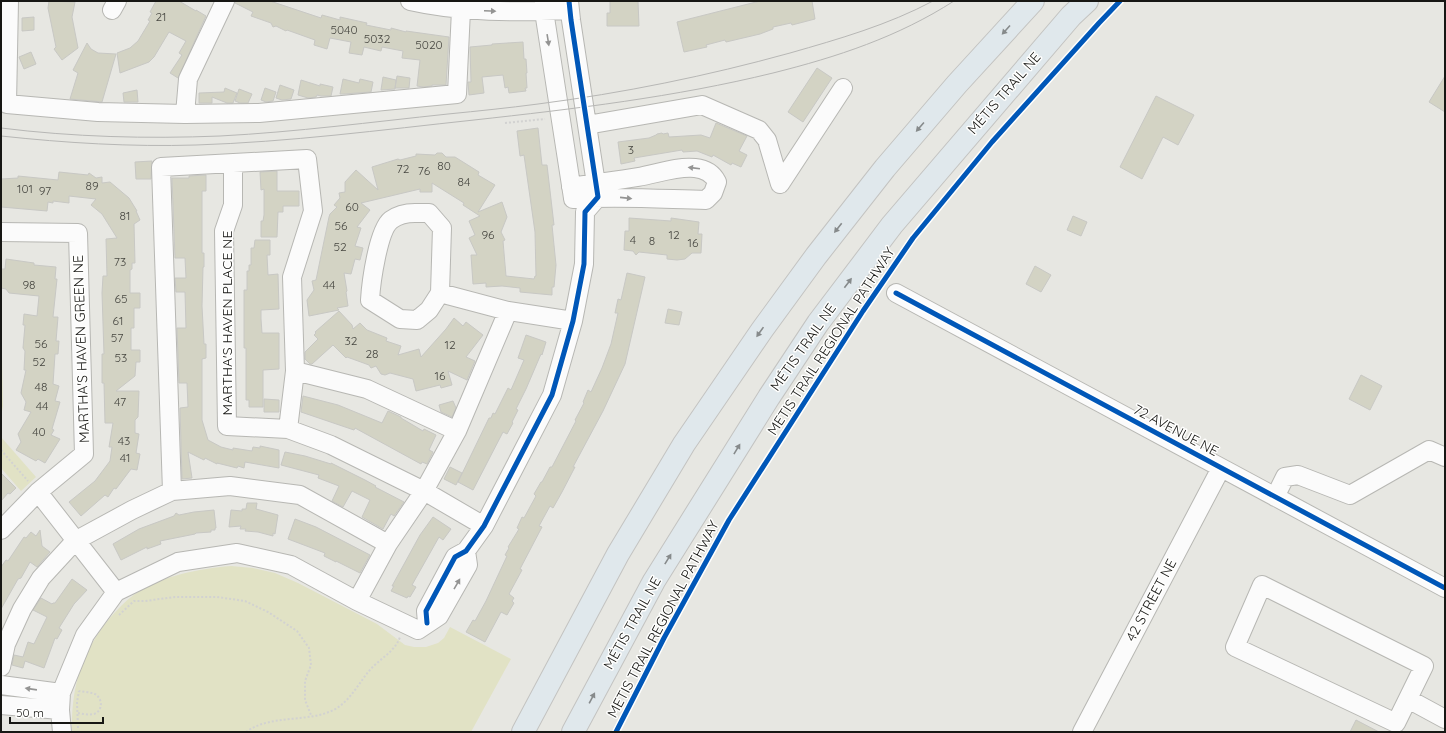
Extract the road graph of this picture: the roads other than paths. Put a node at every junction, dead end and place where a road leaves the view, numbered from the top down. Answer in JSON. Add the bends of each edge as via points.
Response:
{"nodes":[{"id":1,"x":9,"y":1,"type":"edge"},
{"id":2,"x":225,"y":1,"type":"edge"},
{"id":3,"x":410,"y":1,"type":"edge"},
{"id":4,"x":1032,"y":1,"type":"edge"},
{"id":5,"x":1087,"y":1,"type":"edge"},
{"id":6,"x":544,"y":6,"type":"edge"},
{"id":7,"x":569,"y":6,"type":"edge"},
{"id":8,"x":461,"y":10,"type":"junction"},
{"id":9,"x":843,"y":88,"type":"dead end"},
{"id":10,"x":185,"y":114,"type":"junction"},
{"id":11,"x":587,"y":125,"type":"junction"},
{"id":12,"x":233,"y":163,"type":"junction"},
{"id":13,"x":597,"y":190,"type":"junction"},
{"id":14,"x":576,"y":199,"type":"junction"},
{"id":15,"x":1,"y":232,"type":"edge"},
{"id":16,"x":440,"y":293,"type":"junction"},
{"id":17,"x":896,"y":293,"type":"dead end"},
{"id":18,"x":508,"y":311,"type":"junction"},
{"id":19,"x":573,"y":321,"type":"junction"},
{"id":20,"x":294,"y":370,"type":"junction"},
{"id":21,"x":288,"y":430,"type":"junction"},
{"id":22,"x":457,"y":432,"type":"junction"},
{"id":23,"x":1445,"y":457,"type":"edge"},
{"id":24,"x":1221,"y":468,"type":"junction"},
{"id":25,"x":424,"y":491,"type":"junction"},
{"id":26,"x":38,"y":492,"type":"junction"},
{"id":27,"x":172,"y":492,"type":"junction"},
{"id":28,"x":1275,"y":497,"type":"junction"},
{"id":29,"x":484,"y":526,"type":"junction"},
{"id":30,"x":1,"y":530,"type":"edge"},
{"id":31,"x":75,"y":541,"type":"junction"},
{"id":32,"x":388,"y":544,"type":"junction"},
{"id":33,"x":1445,"y":588,"type":"edge"},
{"id":34,"x":116,"y":592,"type":"junction"},
{"id":35,"x":357,"y":601,"type":"junction"},
{"id":36,"x":1,"y":667,"type":"edge"},
{"id":37,"x":1,"y":685,"type":"edge"},
{"id":38,"x":1408,"y":699,"type":"junction"},
{"id":39,"x":60,"y":702,"type":"junction"},
{"id":40,"x":1,"y":704,"type":"edge"},
{"id":41,"x":1445,"y":719,"type":"edge"},
{"id":42,"x":70,"y":730,"type":"edge"},
{"id":43,"x":523,"y":732,"type":"edge"},
{"id":44,"x":573,"y":732,"type":"edge"},
{"id":45,"x":1082,"y":732,"type":"edge"}],
"edges":[{"from":1,"to":10,"type":"street","via":[[7,104],[98,112]]},
{"from":2,"to":10,"type":"street","via":[[188,79]]},
{"from":3,"to":8,"type":"street"},
{"from":4,"to":43,"type":"main road","one_way":true,"via":[[885,168],[816,256],[745,355],[684,444],[622,548]]},
{"from":44,"to":5,"type":"main road","name":"MÉTIS TRAIL NE","one_way":true,"via":[[654,581],[818,323],[892,225],[1055,34]]},
{"from":6,"to":7,"type":"street"},
{"from":8,"to":6,"type":"street","one_way":true},
{"from":6,"to":14,"type":"street","one_way":true},
{"from":7,"to":11,"type":"street"},
{"from":8,"to":10,"type":"street","via":[[457,94],[259,113]]},
{"from":9,"to":11,"type":"street","via":[[780,184],[767,140],[758,130],[702,104]]},
{"from":11,"to":13,"type":"street"},
{"from":12,"to":20,"type":"street","via":[[307,159],[313,211],[292,277]]},
{"from":12,"to":21,"type":"street","name":"MARTHA'S HAVEN PLACE NE","via":[[233,205],[224,230],[227,426]]},
{"from":12,"to":27,"type":"street","via":[[161,167]]},
{"from":13,"to":13,"type":"street","one_way":true,"via":[[635,199],[706,200],[713,193],[717,182],[713,175],[705,170],[686,168],[637,178]]},
{"from":13,"to":14,"type":"street"},
{"from":14,"to":19,"type":"street","via":[[584,264]]},
{"from":15,"to":26,"type":"street","name":"MARTHA'S HAVEN GREEN NE","via":[[78,233],[84,454]]},
{"from":16,"to":16,"type":"street","via":[[429,310],[416,320],[400,319],[370,300],[380,240],[390,220],[402,214],[429,213],[442,228]]},
{"from":16,"to":18,"type":"street"},
{"from":17,"to":24,"type":"street","name":"72 AVENUE NE"},
{"from":18,"to":19,"type":"street"},
{"from":18,"to":22,"type":"street"},
{"from":19,"to":29,"type":"street","via":[[552,395]]},
{"from":20,"to":21,"type":"street"},
{"from":20,"to":22,"type":"street","via":[[367,389]]},
{"from":21,"to":25,"type":"street","name":"MARTHA'S HAVEN PLACE NE","via":[[331,444]]},
{"from":22,"to":25,"type":"street"},
{"from":23,"to":28,"type":"street","via":[[1429,450],[1350,495],[1298,475],[1285,477]]},
{"from":24,"to":28,"type":"street","name":"72 AVENUE NE"},
{"from":24,"to":45,"type":"street","name":"42 STREET NE"},
{"from":25,"to":29,"type":"street","name":"MARTHA'S HAVEN PLACE NE"},
{"from":25,"to":32,"type":"street"},
{"from":26,"to":30,"type":"street","name":"MARTHA'S HAVEN GREEN NE"},
{"from":26,"to":31,"type":"street"},
{"from":27,"to":31,"type":"street"},
{"from":27,"to":32,"type":"street","via":[[230,486],[300,495]]},
{"from":28,"to":33,"type":"street","name":"72 AVENUE NE"},
{"from":29,"to":35,"type":"street","via":[[466,551],[468,565],[439,616],[418,630]]},
{"from":31,"to":34,"type":"street"},
{"from":31,"to":36,"type":"street","via":[[41,578],[22,609],[6,644]]},
{"from":32,"to":35,"type":"street"},
{"from":34,"to":35,"type":"street","via":[[178,562],[237,552],[291,565]]},
{"from":34,"to":39,"type":"street","via":[[85,635]]},
{"from":39,"to":37,"type":"street","one_way":true},
{"from":38,"to":38,"type":"street","via":[[1396,723],[1235,647],[1262,585],[1424,666]]},
{"from":38,"to":41,"type":"street"},
{"from":39,"to":40,"type":"street"},
{"from":39,"to":42,"type":"street"}]}
